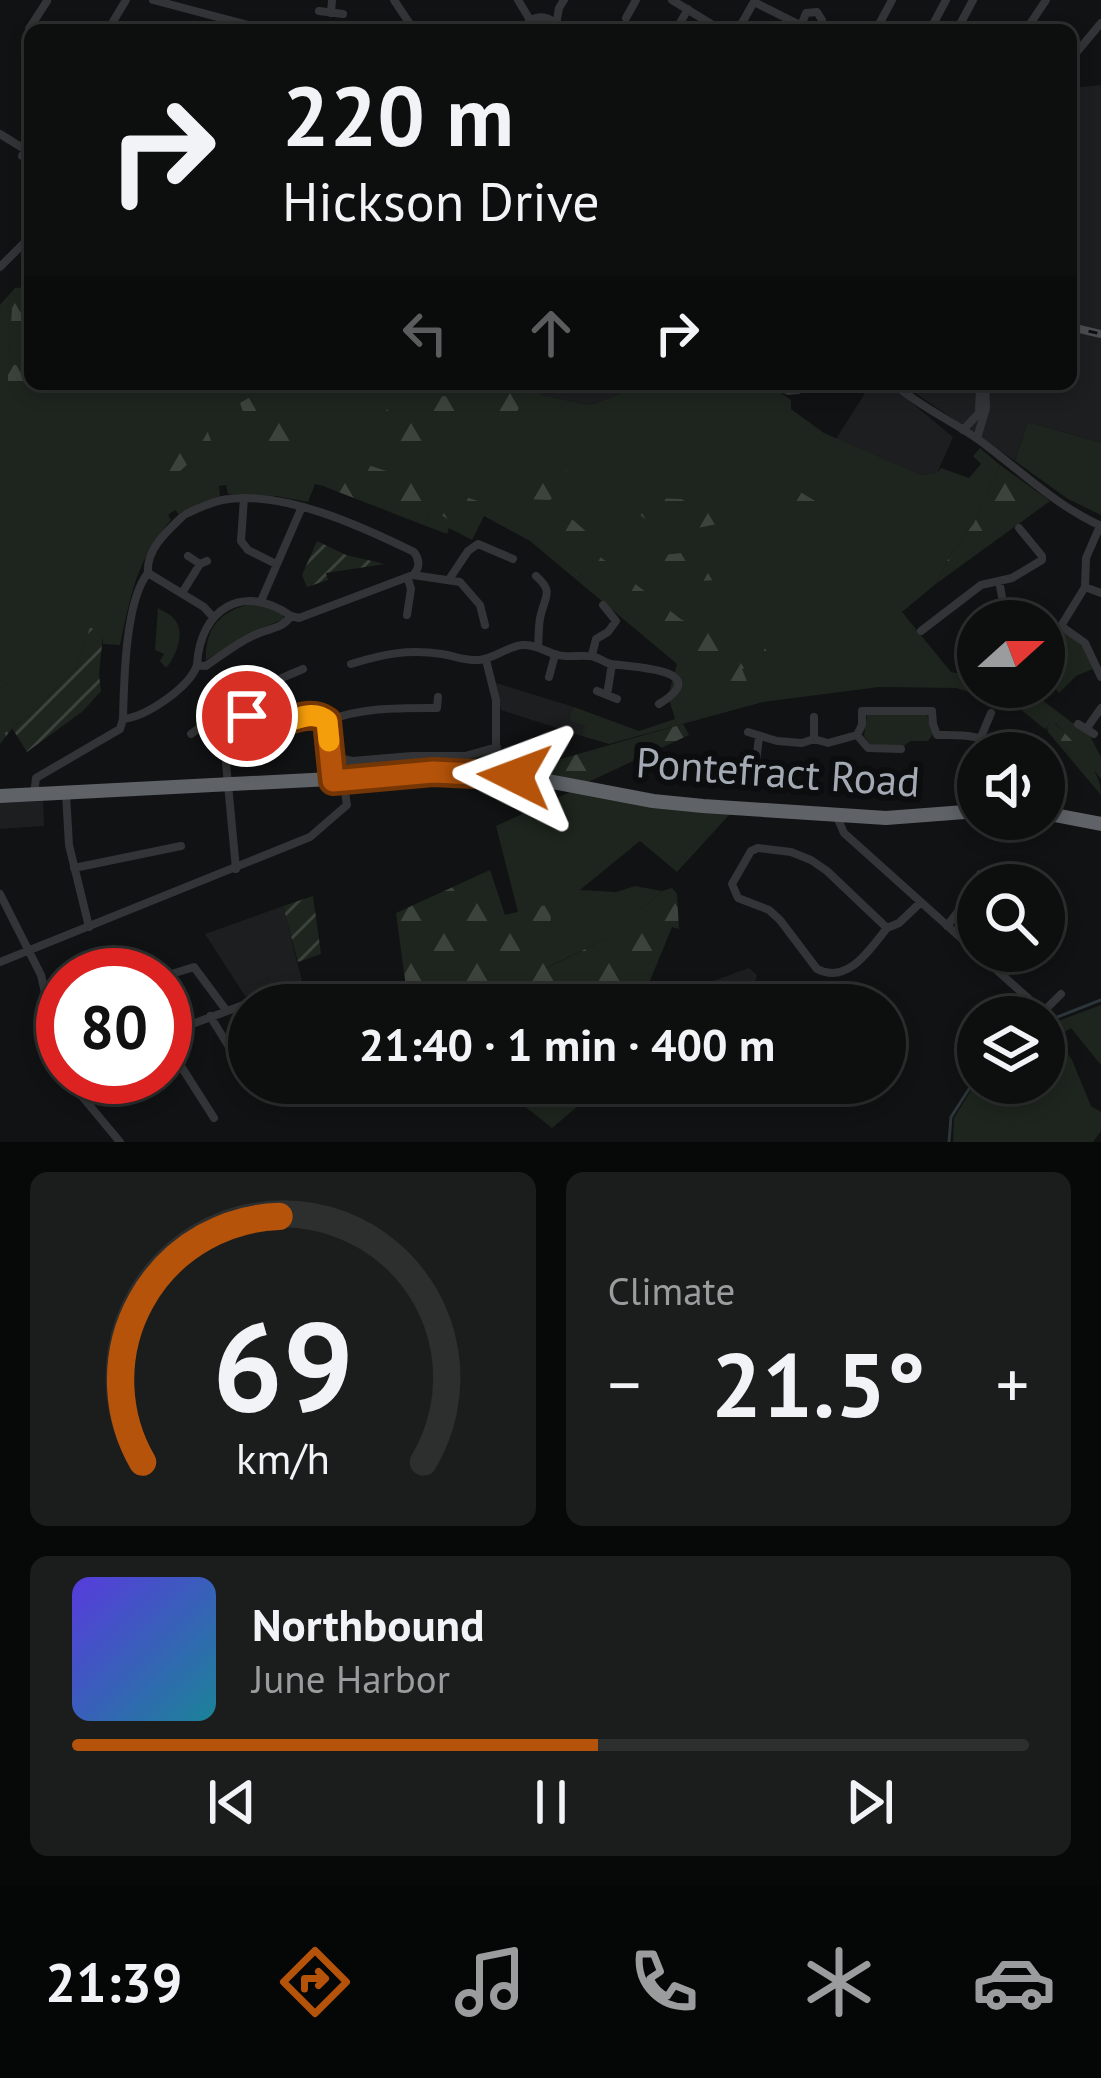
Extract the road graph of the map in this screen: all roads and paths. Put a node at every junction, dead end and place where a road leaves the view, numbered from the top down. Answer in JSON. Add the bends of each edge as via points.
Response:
{"nodes":[{"id":1,"x":153,"y":0,"type":"edge"},
{"id":2,"x":332,"y":0,"type":"edge"},
{"id":3,"x":518,"y":0,"type":"edge"},
{"id":4,"x":636,"y":0,"type":"edge"},
{"id":5,"x":672,"y":0,"type":"edge"},
{"id":6,"x":755,"y":1,"type":"edge"},
{"id":7,"x":561,"y":4,"type":"edge"},
{"id":8,"x":688,"y":10,"type":"junction"},
{"id":9,"x":319,"y":11,"type":"dead end"},
{"id":10,"x":331,"y":13,"type":"junction"},
{"id":11,"x":343,"y":14,"type":"dead end"},
{"id":12,"x":543,"y":17,"type":"junction"},
{"id":13,"x":626,"y":18,"type":"dead end"},
{"id":14,"x":14,"y":19,"type":"dead end"},
{"id":15,"x":530,"y":20,"type":"junction"},
{"id":16,"x":1101,"y":22,"type":"edge"},
{"id":17,"x":236,"y":24,"type":"edge"},
{"id":18,"x":527,"y":24,"type":"edge"},
{"id":19,"x":554,"y":24,"type":"edge"},
{"id":20,"x":680,"y":24,"type":"edge"},
{"id":21,"x":711,"y":24,"type":"edge"},
{"id":22,"x":799,"y":24,"type":"edge"},
{"id":23,"x":24,"y":27,"type":"edge"},
{"id":24,"x":1077,"y":52,"type":"edge"},
{"id":25,"x":902,"y":390,"type":"edge"},
{"id":26,"x":981,"y":390,"type":"edge"},
{"id":27,"x":983,"y":390,"type":"edge"},
{"id":28,"x":963,"y":430,"type":"junction"},
{"id":29,"x":977,"y":439,"type":"junction"},
{"id":30,"x":244,"y":498,"type":"junction"},
{"id":31,"x":301,"y":509,"type":"junction"},
{"id":32,"x":1101,"y":526,"type":"edge"},
{"id":33,"x":1019,"y":527,"type":"dead end"},
{"id":34,"x":188,"y":556,"type":"dead end"},
{"id":35,"x":513,"y":559,"type":"dead end"},
{"id":36,"x":276,"y":564,"type":"junction"},
{"id":37,"x":148,"y":573,"type":"junction"},
{"id":38,"x":536,"y":576,"type":"dead end"},
{"id":39,"x":411,"y":577,"type":"junction"},
{"id":40,"x":450,"y":579,"type":"junction"},
{"id":41,"x":999,"y":580,"type":"junction"},
{"id":42,"x":1085,"y":586,"type":"junction"},
{"id":43,"x":181,"y":593,"type":"junction"},
{"id":44,"x":1101,"y":593,"type":"edge"},
{"id":45,"x":1003,"y":600,"type":"edge"},
{"id":46,"x":261,"y":601,"type":"junction"},
{"id":47,"x":603,"y":605,"type":"dead end"},
{"id":48,"x":407,"y":615,"type":"dead end"},
{"id":49,"x":292,"y":616,"type":"junction"},
{"id":50,"x":213,"y":617,"type":"junction"},
{"id":51,"x":1065,"y":619,"type":"edge"},
{"id":52,"x":485,"y":625,"type":"dead end"},
{"id":53,"x":1065,"y":629,"type":"edge"},
{"id":54,"x":929,"y":630,"type":"dead end"},
{"id":55,"x":538,"y":647,"type":"junction"},
{"id":56,"x":556,"y":655,"type":"junction"},
{"id":57,"x":592,"y":656,"type":"junction"},
{"id":58,"x":486,"y":660,"type":"junction"},
{"id":59,"x":351,"y":664,"type":"dead end"},
{"id":60,"x":612,"y":664,"type":"junction"},
{"id":61,"x":197,"y":665,"type":"junction"},
{"id":62,"x":303,"y":669,"type":"dead end"},
{"id":63,"x":1101,"y":676,"type":"edge"},
{"id":64,"x":548,"y":677,"type":"dead end"},
{"id":65,"x":607,"y":695,"type":"dead end"},
{"id":66,"x":438,"y":697,"type":"dead end"},
{"id":67,"x":659,"y":704,"type":"dead end"},
{"id":68,"x":1101,"y":708,"type":"edge"},
{"id":69,"x":991,"y":712,"type":"dead end"},
{"id":70,"x":814,"y":718,"type":"dead end"},
{"id":71,"x":123,"y":719,"type":"junction"},
{"id":72,"x":327,"y":721,"type":"junction"},
{"id":73,"x":1086,"y":729,"type":"dead end"},
{"id":74,"x":748,"y":732,"type":"dead end"},
{"id":75,"x":983,"y":732,"type":"edge"},
{"id":76,"x":957,"y":733,"type":"edge"},
{"id":77,"x":191,"y":734,"type":"dead end"},
{"id":78,"x":857,"y":735,"type":"junction"},
{"id":79,"x":759,"y":736,"type":"junction"},
{"id":80,"x":814,"y":739,"type":"junction"},
{"id":81,"x":497,"y":747,"type":"junction"},
{"id":82,"x":901,"y":749,"type":"dead end"},
{"id":83,"x":331,"y":756,"type":"junction"},
{"id":84,"x":757,"y":762,"type":"dead end"},
{"id":85,"x":496,"y":774,"type":"junction"},
{"id":86,"x":338,"y":780,"type":"junction"},
{"id":87,"x":227,"y":785,"type":"junction"},
{"id":88,"x":66,"y":793,"type":"junction"},
{"id":89,"x":34,"y":794,"type":"junction"},
{"id":90,"x":0,"y":796,"type":"edge"},
{"id":91,"x":957,"y":813,"type":"edge"},
{"id":92,"x":837,"y":816,"type":"junction"},
{"id":93,"x":1065,"y":818,"type":"edge"},
{"id":94,"x":1101,"y":824,"type":"edge"},
{"id":95,"x":181,"y":846,"type":"dead end"},
{"id":96,"x":74,"y":868,"type":"junction"},
{"id":97,"x":236,"y":869,"type":"junction"},
{"id":98,"x":0,"y":894,"type":"edge"},
{"id":99,"x":921,"y":902,"type":"junction"},
{"id":100,"x":957,"y":913,"type":"edge"},
{"id":101,"x":947,"y":926,"type":"junction"},
{"id":102,"x":89,"y":927,"type":"junction"},
{"id":103,"x":887,"y":928,"type":"junction"},
{"id":104,"x":30,"y":950,"type":"junction"},
{"id":105,"x":0,"y":962,"type":"edge"},
{"id":106,"x":36,"y":966,"type":"edge"},
{"id":107,"x":192,"y":968,"type":"edge"},
{"id":108,"x":1026,"y":996,"type":"edge"},
{"id":109,"x":226,"y":1010,"type":"joint"},
{"id":110,"x":210,"y":1016,"type":"junction"},
{"id":111,"x":192,"y":1024,"type":"edge"},
{"id":112,"x":228,"y":1045,"type":"edge"},
{"id":113,"x":192,"y":1082,"type":"edge"},
{"id":114,"x":89,"y":1104,"type":"edge"},
{"id":115,"x":214,"y":1118,"type":"dead end"},
{"id":116,"x":120,"y":1142,"type":"edge"}],
"edges":[{"from":1,"to":17,"type":"street"},
{"from":2,"to":10,"type":"street"},
{"from":3,"to":15,"type":"street"},
{"from":4,"to":13,"type":"street"},
{"from":5,"to":8,"type":"street"},
{"from":6,"to":22,"type":"street"},
{"from":7,"to":12,"type":"street"},
{"from":8,"to":20,"type":"street"},
{"from":8,"to":21,"type":"street"},
{"from":9,"to":10,"type":"street"},
{"from":10,"to":11,"type":"street"},
{"from":12,"to":15,"type":"street"},
{"from":12,"to":19,"type":"street"},
{"from":14,"to":23,"type":"street"},
{"from":15,"to":18,"type":"street"},
{"from":16,"to":24,"type":"street"},
{"from":25,"to":28,"type":"street"},
{"from":26,"to":28,"type":"street","via":[[979,413]]},
{"from":27,"to":29,"type":"street"},
{"from":28,"to":29,"type":"street"},
{"from":29,"to":32,"type":"street"},
{"from":30,"to":31,"type":"street"},
{"from":30,"to":36,"type":"street","via":[[241,541]]},
{"from":30,"to":37,"type":"street","via":[[184,515],[153,550]]},
{"from":31,"to":36,"type":"street"},
{"from":31,"to":39,"type":"street","via":[[414,552],[418,570]]},
{"from":32,"to":42,"type":"street"},
{"from":33,"to":41,"type":"street","via":[[1042,560]]},
{"from":34,"to":43,"type":"street","via":[[204,562]]},
{"from":35,"to":40,"type":"street","via":[[478,544]]},
{"from":36,"to":46,"type":"street"},
{"from":37,"to":43,"type":"street"},
{"from":37,"to":71,"type":"street","via":[[129,634]]},
{"from":38,"to":55,"type":"street","via":[[549,588]]},
{"from":39,"to":40,"type":"street"},
{"from":39,"to":48,"type":"street"},
{"from":39,"to":49,"type":"street"},
{"from":40,"to":52,"type":"street","via":[[470,591]]},
{"from":41,"to":45,"type":"street"},
{"from":41,"to":54,"type":"street","via":[[981,585]]},
{"from":42,"to":44,"type":"street"},
{"from":42,"to":51,"type":"street"},
{"from":43,"to":50,"type":"street"},
{"from":46,"to":49,"type":"street"},
{"from":46,"to":50,"type":"street"},
{"from":47,"to":57,"type":"street","via":[[616,621],[596,639]]},
{"from":49,"to":61,"type":"street"},
{"from":50,"to":61,"type":"street"},
{"from":53,"to":63,"type":"street","via":[[1085,643]]},
{"from":55,"to":56,"type":"street"},
{"from":55,"to":58,"type":"street","via":[[513,647]]},
{"from":56,"to":57,"type":"street"},
{"from":56,"to":64,"type":"street"},
{"from":57,"to":60,"type":"street"},
{"from":58,"to":59,"type":"street","via":[[391,652]]},
{"from":58,"to":81,"type":"street"},
{"from":60,"to":65,"type":"street"},
{"from":60,"to":67,"type":"street","via":[[682,682]]},
{"from":61,"to":71,"type":"street","via":[[191,680],[161,702]]},
{"from":62,"to":72,"type":"street","via":[[249,692],[247,716],[259,725],[311,714]]},
{"from":66,"to":72,"type":"street","via":[[437,708]]},
{"from":68,"to":73,"type":"street"},
{"from":69,"to":75,"type":"street"},
{"from":70,"to":80,"type":"street"},
{"from":71,"to":89,"type":"street","via":[[120,729],[36,778]]},
{"from":72,"to":83,"type":"street"},
{"from":74,"to":79,"type":"street"},
{"from":76,"to":78,"type":"street","via":[[937,735],[932,711],[909,709],[862,711]]},
{"from":77,"to":87,"type":"street","via":[[214,717]]},
{"from":78,"to":80,"type":"street"},
{"from":78,"to":82,"type":"street","via":[[868,748]]},
{"from":79,"to":80,"type":"street"},
{"from":79,"to":84,"type":"street"},
{"from":81,"to":83,"type":"street","via":[[465,756]]},
{"from":81,"to":85,"type":"street"},
{"from":83,"to":86,"type":"street"},
{"from":85,"to":86,"type":"highway","name":"Pontefract Road"},
{"from":85,"to":92,"type":"highway","name":"Pontefract Road","via":[[666,803]]},
{"from":86,"to":87,"type":"highway","name":"Pontefract Road"},
{"from":86,"to":97,"type":"street","via":[[347,805],[321,830]]},
{"from":87,"to":88,"type":"highway","name":"Pontefract Road"},
{"from":87,"to":97,"type":"street"},
{"from":88,"to":89,"type":"highway","name":"Pontefract Road"},
{"from":88,"to":96,"type":"street"},
{"from":89,"to":90,"type":"highway","name":"Pontefract Road"},
{"from":91,"to":92,"type":"highway","name":"Pontefract Road"},
{"from":92,"to":99,"type":"street","via":[[844,833]]},
{"from":93,"to":94,"type":"highway"},
{"from":95,"to":96,"type":"street"},
{"from":96,"to":102,"type":"street"},
{"from":97,"to":102,"type":"street"},
{"from":98,"to":104,"type":"street"},
{"from":99,"to":101,"type":"street"},
{"from":99,"to":103,"type":"street"},
{"from":100,"to":101,"type":"street"},
{"from":101,"to":108,"type":"street"},
{"from":102,"to":104,"type":"street"},
{"from":103,"to":103,"type":"street","via":[[827,872],[791,852],[751,851],[732,884],[738,898],[780,920],[825,973],[853,967]]},
{"from":104,"to":105,"type":"street"},
{"from":104,"to":106,"type":"street"},
{"from":107,"to":109,"type":"street"},
{"from":109,"to":110,"type":"street"},
{"from":110,"to":111,"type":"street"},
{"from":110,"to":112,"type":"street"},
{"from":113,"to":115,"type":"street"},
{"from":114,"to":116,"type":"street"}]}
